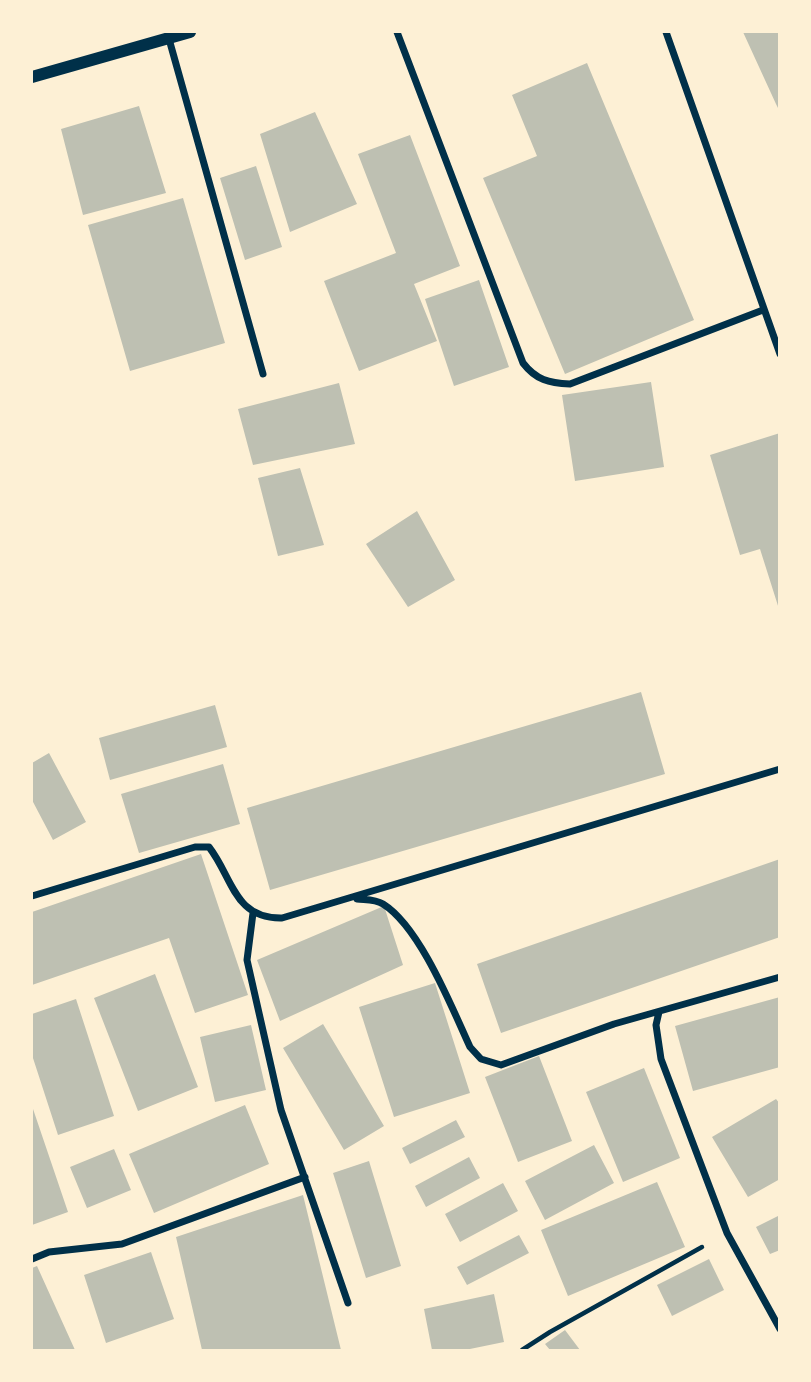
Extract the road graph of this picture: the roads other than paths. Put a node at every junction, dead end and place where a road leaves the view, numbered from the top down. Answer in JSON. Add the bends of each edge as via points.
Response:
{"nodes":[{"id":1,"x":190,"y":32,"type":"edge"},
{"id":2,"x":397,"y":32,"type":"edge"},
{"id":3,"x":666,"y":32,"type":"edge"},
{"id":4,"x":169,"y":38,"type":"junction"},
{"id":5,"x":32,"y":77,"type":"edge"},
{"id":6,"x":763,"y":310,"type":"junction"},
{"id":7,"x":779,"y":354,"type":"edge"},
{"id":8,"x":263,"y":374,"type":"dead end"},
{"id":9,"x":779,"y":769,"type":"edge"},
{"id":10,"x":32,"y":896,"type":"edge"},
{"id":11,"x":349,"y":898,"type":"junction"},
{"id":12,"x":253,"y":913,"type":"junction"},
{"id":13,"x":779,"y":977,"type":"edge"},
{"id":14,"x":659,"y":1012,"type":"junction"},
{"id":15,"x":305,"y":1177,"type":"junction"},
{"id":16,"x":32,"y":1259,"type":"edge"},
{"id":17,"x":348,"y":1303,"type":"dead end"},
{"id":18,"x":779,"y":1329,"type":"edge"}],
"edges":[{"from":1,"to":4,"type":"street"},
{"from":2,"to":6,"type":"street","via":[[523,363],[534,377],[570,384]]},
{"from":3,"to":6,"type":"street"},
{"from":4,"to":5,"type":"street"},
{"from":4,"to":8,"type":"street"},
{"from":6,"to":7,"type":"street"},
{"from":9,"to":11,"type":"street"},
{"from":10,"to":12,"type":"street","via":[[209,847],[243,905]]},
{"from":11,"to":12,"type":"street","via":[[282,918],[266,919]]},
{"from":11,"to":14,"type":"street","via":[[373,900],[396,917],[424,954],[470,1047],[481,1059],[501,1065]]},
{"from":12,"to":15,"type":"street","via":[[247,960],[282,1111]]},
{"from":13,"to":14,"type":"street"},
{"from":14,"to":18,"type":"street","via":[[656,1025],[661,1059],[727,1233]]},
{"from":15,"to":16,"type":"street","via":[[122,1244],[49,1252]]},
{"from":15,"to":17,"type":"street"}]}
